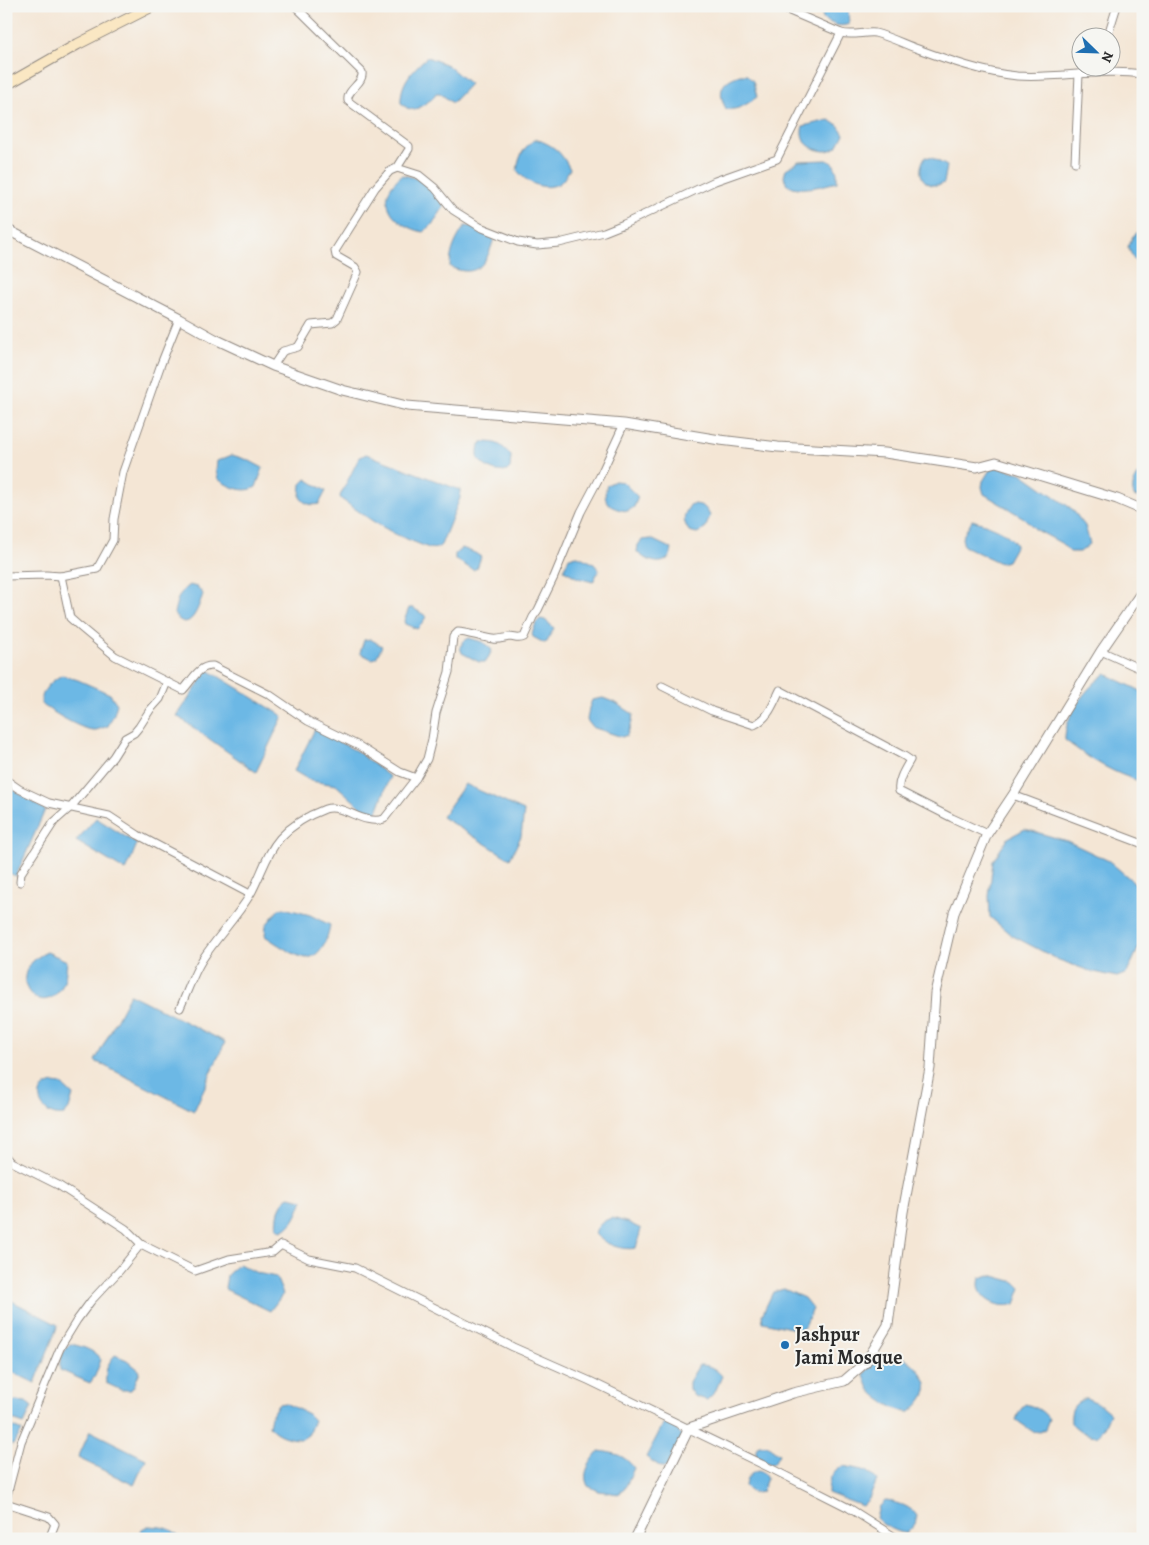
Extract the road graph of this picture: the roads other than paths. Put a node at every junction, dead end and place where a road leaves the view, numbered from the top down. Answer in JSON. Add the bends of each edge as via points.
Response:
{"nodes":[{"id":1,"x":153,"y":6,"type":"edge"},
{"id":2,"x":295,"y":6,"type":"edge"},
{"id":3,"x":778,"y":6,"type":"edge"},
{"id":4,"x":1117,"y":6,"type":"edge"},
{"id":5,"x":1110,"y":28,"type":"edge"},
{"id":6,"x":841,"y":34,"type":"junction"},
{"id":7,"x":1122,"y":72,"type":"edge"},
{"id":8,"x":1143,"y":74,"type":"edge"},
{"id":9,"x":1072,"y":75,"type":"edge"},
{"id":10,"x":1079,"y":78,"type":"edge"},
{"id":11,"x":6,"y":85,"type":"edge"},
{"id":12,"x":1075,"y":162,"type":"dead end"},
{"id":13,"x":397,"y":168,"type":"junction"},
{"id":14,"x":6,"y":229,"type":"edge"},
{"id":15,"x":179,"y":319,"type":"junction"},
{"id":16,"x":273,"y":366,"type":"junction"},
{"id":17,"x":624,"y":424,"type":"junction"},
{"id":18,"x":1143,"y":510,"type":"edge"},
{"id":19,"x":6,"y":576,"type":"edge"},
{"id":20,"x":61,"y":576,"type":"junction"},
{"id":21,"x":1143,"y":590,"type":"edge"},
{"id":22,"x":1101,"y":651,"type":"junction"},
{"id":23,"x":1143,"y":670,"type":"edge"},
{"id":24,"x":167,"y":682,"type":"junction"},
{"id":25,"x":662,"y":686,"type":"dead end"},
{"id":26,"x":416,"y":778,"type":"junction"},
{"id":27,"x":6,"y":780,"type":"edge"},
{"id":28,"x":1013,"y":795,"type":"junction"},
{"id":29,"x":71,"y":807,"type":"junction"},
{"id":30,"x":987,"y":834,"type":"junction"},
{"id":31,"x":1143,"y":844,"type":"edge"},
{"id":32,"x":20,"y":882,"type":"dead end"},
{"id":33,"x":250,"y":894,"type":"junction"},
{"id":34,"x":180,"y":1008,"type":"dead end"},
{"id":35,"x":6,"y":1155,"type":"edge"},
{"id":36,"x":141,"y":1244,"type":"junction"},
{"id":37,"x":689,"y":1428,"type":"junction"},
{"id":38,"x":6,"y":1499,"type":"edge"},
{"id":39,"x":6,"y":1503,"type":"edge"},
{"id":40,"x":49,"y":1539,"type":"edge"},
{"id":41,"x":635,"y":1539,"type":"edge"},
{"id":42,"x":898,"y":1539,"type":"edge"}],
"edges":[{"from":1,"to":11,"type":"main road"},
{"from":2,"to":13,"type":"street","via":[[362,72],[362,79],[348,101],[409,146]]},
{"from":3,"to":6,"type":"street"},
{"from":4,"to":5,"type":"street"},
{"from":6,"to":9,"type":"street","via":[[875,33],[963,65],[1016,76]]},
{"from":6,"to":13,"type":"street","via":[[777,159],[715,181],[604,232],[537,245],[518,242],[480,227],[453,210],[419,175]]},
{"from":7,"to":8,"type":"street"},
{"from":10,"to":12,"type":"street"},
{"from":13,"to":16,"type":"street","via":[[375,188],[335,251],[336,256],[356,266],[358,272],[337,319],[332,323],[311,325],[298,347],[283,350]]},
{"from":14,"to":15,"type":"street"},
{"from":15,"to":16,"type":"street"},
{"from":15,"to":20,"type":"street","via":[[123,472],[113,540],[96,569]]},
{"from":16,"to":17,"type":"street","via":[[342,390],[407,406]]},
{"from":17,"to":18,"type":"street","via":[[778,447],[885,453],[977,467],[996,462]]},
{"from":17,"to":26,"type":"street","via":[[524,637],[496,640],[463,632],[453,637],[449,672],[436,713],[432,740],[427,759]]},
{"from":19,"to":20,"type":"street"},
{"from":20,"to":24,"type":"street","via":[[70,618],[115,656]]},
{"from":21,"to":22,"type":"street"},
{"from":22,"to":23,"type":"street"},
{"from":22,"to":28,"type":"street"},
{"from":24,"to":26,"type":"street","via":[[182,690],[202,669],[213,666]]},
{"from":24,"to":29,"type":"street","via":[[160,700],[134,734],[125,738]]},
{"from":25,"to":30,"type":"street","via":[[712,711],[754,724],[763,721],[770,712],[780,690],[910,760],[900,780],[899,791]]},
{"from":26,"to":33,"type":"street","via":[[379,821],[328,808],[307,816],[281,837],[270,852]]},
{"from":27,"to":29,"type":"street","via":[[49,803]]},
{"from":28,"to":30,"type":"street"},
{"from":28,"to":31,"type":"street"},
{"from":29,"to":32,"type":"street","via":[[44,836]]},
{"from":29,"to":33,"type":"street","via":[[109,816],[138,835]]},
{"from":30,"to":37,"type":"street","via":[[954,913],[935,993],[930,1068],[903,1212],[888,1325],[866,1362],[844,1381],[793,1393]]},
{"from":33,"to":34,"type":"street","via":[[201,961]]},
{"from":35,"to":36,"type":"street","via":[[12,1162],[58,1185],[126,1229]]},
{"from":36,"to":37,"type":"street","via":[[195,1271],[229,1259],[273,1252],[281,1246],[309,1259],[355,1268],[513,1347]]},
{"from":36,"to":38,"type":"street","via":[[91,1301],[61,1346],[21,1442]]},
{"from":37,"to":41,"type":"street"},
{"from":37,"to":42,"type":"street","via":[[849,1508]]},
{"from":39,"to":40,"type":"street","via":[[49,1517],[55,1524]]}]}
